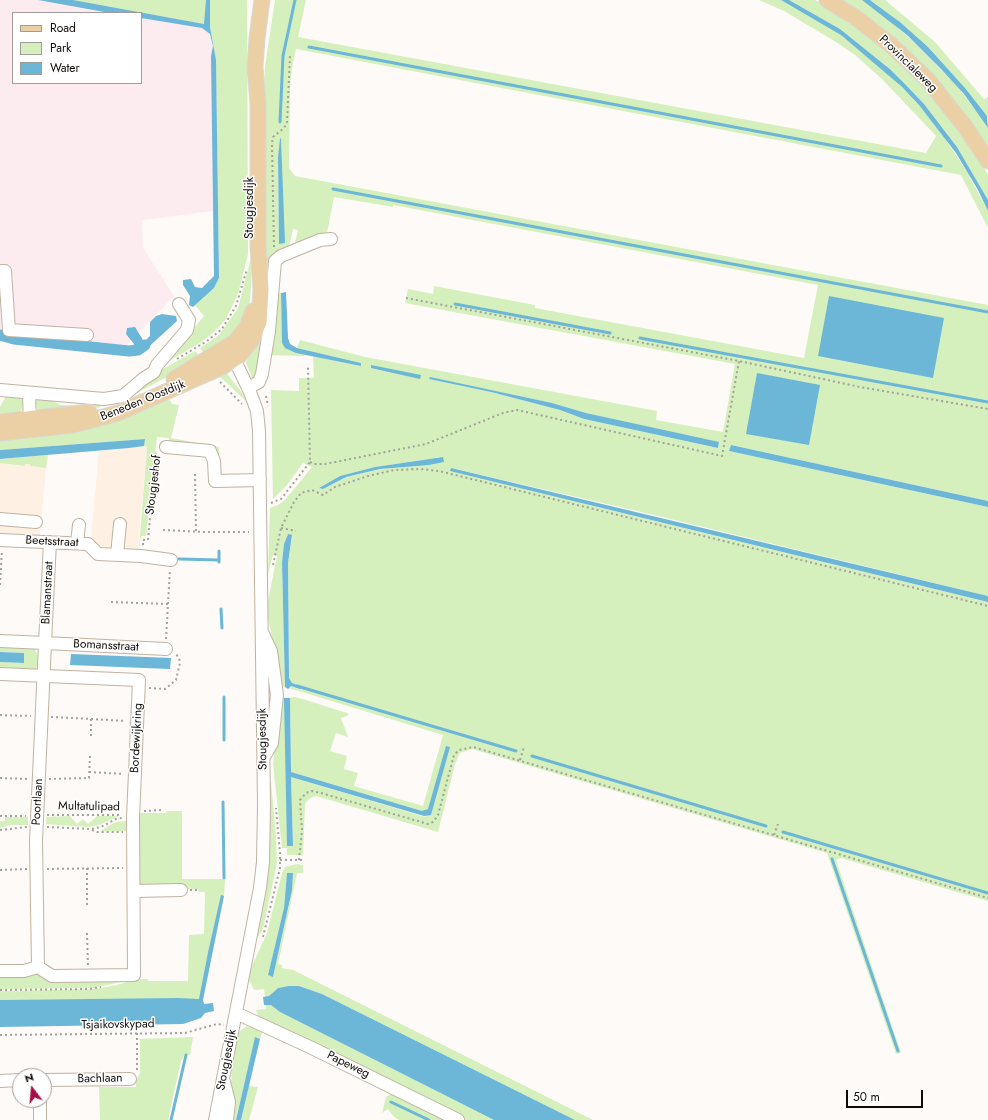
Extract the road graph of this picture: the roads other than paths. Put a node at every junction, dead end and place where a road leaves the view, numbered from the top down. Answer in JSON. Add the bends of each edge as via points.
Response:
{"nodes":[{"id":1,"x":262,"y":0,"type":"edge"},
{"id":2,"x":271,"y":0,"type":"edge"},
{"id":3,"x":827,"y":0,"type":"edge"},
{"id":4,"x":258,"y":104,"type":"junction"},
{"id":5,"x":988,"y":162,"type":"edge"},
{"id":6,"x":331,"y":239,"type":"dead end"},
{"id":7,"x":0,"y":270,"type":"edge"},
{"id":8,"x":179,"y":304,"type":"dead end"},
{"id":9,"x":87,"y":335,"type":"dead end"},
{"id":10,"x":229,"y":355,"type":"junction"},
{"id":11,"x":248,"y":388,"type":"junction"},
{"id":12,"x":0,"y":390,"type":"edge"},
{"id":13,"x":29,"y":393,"type":"junction"},
{"id":14,"x":0,"y":422,"type":"edge"},
{"id":15,"x":30,"y":424,"type":"junction"},
{"id":16,"x":0,"y":433,"type":"edge"},
{"id":17,"x":166,"y":447,"type":"road end"},
{"id":18,"x":260,"y":480,"type":"junction"},
{"id":19,"x":0,"y":519,"type":"edge"},
{"id":20,"x":36,"y":522,"type":"dead end"},
{"id":21,"x":120,"y":524,"type":"dead end"},
{"id":22,"x":79,"y":525,"type":"dead end"},
{"id":23,"x":1,"y":540,"type":"edge"},
{"id":24,"x":50,"y":542,"type":"junction"},
{"id":25,"x":77,"y":543,"type":"junction"},
{"id":26,"x":117,"y":555,"type":"junction"},
{"id":27,"x":171,"y":560,"type":"road end"},
{"id":28,"x":0,"y":641,"type":"edge"},
{"id":29,"x":46,"y":644,"type":"junction"},
{"id":30,"x":166,"y":649,"type":"road end"},
{"id":31,"x":0,"y":674,"type":"edge"},
{"id":32,"x":44,"y":676,"type":"junction"},
{"id":33,"x":181,"y":890,"type":"dead end"},
{"id":34,"x":134,"y":891,"type":"junction"},
{"id":35,"x":38,"y":967,"type":"junction"},
{"id":36,"x":0,"y":971,"type":"edge"},
{"id":37,"x":236,"y":1014,"type":"junction"},
{"id":38,"x":130,"y":1079,"type":"road end"},
{"id":39,"x":12,"y":1080,"type":"edge"},
{"id":40,"x":52,"y":1080,"type":"edge"},
{"id":41,"x":0,"y":1081,"type":"edge"},
{"id":42,"x":223,"y":1081,"type":"junction"},
{"id":43,"x":40,"y":1108,"type":"edge"},
{"id":44,"x":40,"y":1120,"type":"edge"},
{"id":45,"x":215,"y":1120,"type":"edge"},
{"id":46,"x":227,"y":1120,"type":"edge"},
{"id":47,"x":458,"y":1120,"type":"edge"}],
"edges":[{"from":1,"to":4,"type":"main road","name":"Stougjesdijk","via":[[256,48]]},
{"from":2,"to":4,"type":"main road","name":"Stougjesdijk"},
{"from":3,"to":5,"type":"main road","name":"Provincialeweg","via":[[855,17],[890,44],[928,80],[966,128]]},
{"from":4,"to":10,"type":"main road","name":"Stougjesdijk","via":[[258,246],[261,277],[259,322],[251,341]]},
{"from":6,"to":11,"type":"street","via":[[322,239],[286,254],[274,264],[262,374],[258,382]]},
{"from":7,"to":9,"type":"street","via":[[5,271],[8,330]]},
{"from":8,"to":13,"type":"street","via":[[188,317],[188,328],[154,372],[127,394],[114,398]]},
{"from":10,"to":11,"type":"street","name":"Stougjesdijk"},
{"from":10,"to":15,"type":"main road","name":"Beneden Oostdijk","via":[[202,376],[107,416],[73,425]]},
{"from":11,"to":18,"type":"street","name":"Stougjesdijk","via":[[259,423]]},
{"from":12,"to":13,"type":"street"},
{"from":13,"to":15,"type":"street"},
{"from":14,"to":15,"type":"main road","name":"Beneden Oostdijk"},
{"from":15,"to":16,"type":"main road","name":"Beneden Oostdijk"},
{"from":17,"to":18,"type":"street","name":"Stougjeshof","via":[[210,451],[214,461],[215,481]]},
{"from":18,"to":37,"type":"street","name":"Stougjesdijk","via":[[264,757],[262,872]]},
{"from":19,"to":20,"type":"street"},
{"from":21,"to":26,"type":"street"},
{"from":22,"to":25,"type":"street"},
{"from":23,"to":24,"type":"street","name":"Beetsstraat"},
{"from":24,"to":25,"type":"street","name":"Beetsstraat"},
{"from":24,"to":29,"type":"street","name":"Blamanstraat"},
{"from":25,"to":26,"type":"street","name":"Beetsstraat","via":[[88,544],[98,554]]},
{"from":26,"to":27,"type":"street","name":"Beetsstraat"},
{"from":28,"to":29,"type":"street"},
{"from":29,"to":30,"type":"street","name":"Bomansstraat"},
{"from":29,"to":32,"type":"street","name":"Poortlaan"},
{"from":31,"to":32,"type":"street"},
{"from":32,"to":34,"type":"street","name":"Bordewijkring","via":[[139,680],[133,815]]},
{"from":32,"to":35,"type":"street","name":"Poortlaan","via":[[36,869]]},
{"from":33,"to":34,"type":"street"},
{"from":34,"to":35,"type":"street","name":"Bordewijkring","via":[[134,975],[50,975]]},
{"from":35,"to":36,"type":"street","via":[[24,971]]},
{"from":37,"to":42,"type":"street","name":"Stougjesdijk"},
{"from":37,"to":47,"type":"street","name":"Papeweg","via":[[306,1045]]},
{"from":38,"to":40,"type":"street","name":"Bachlaan"},
{"from":39,"to":41,"type":"street"},
{"from":42,"to":45,"type":"street","name":"Stougjesdijk"},
{"from":42,"to":46,"type":"street","via":[[229,1102]]},
{"from":43,"to":44,"type":"street"}]}
